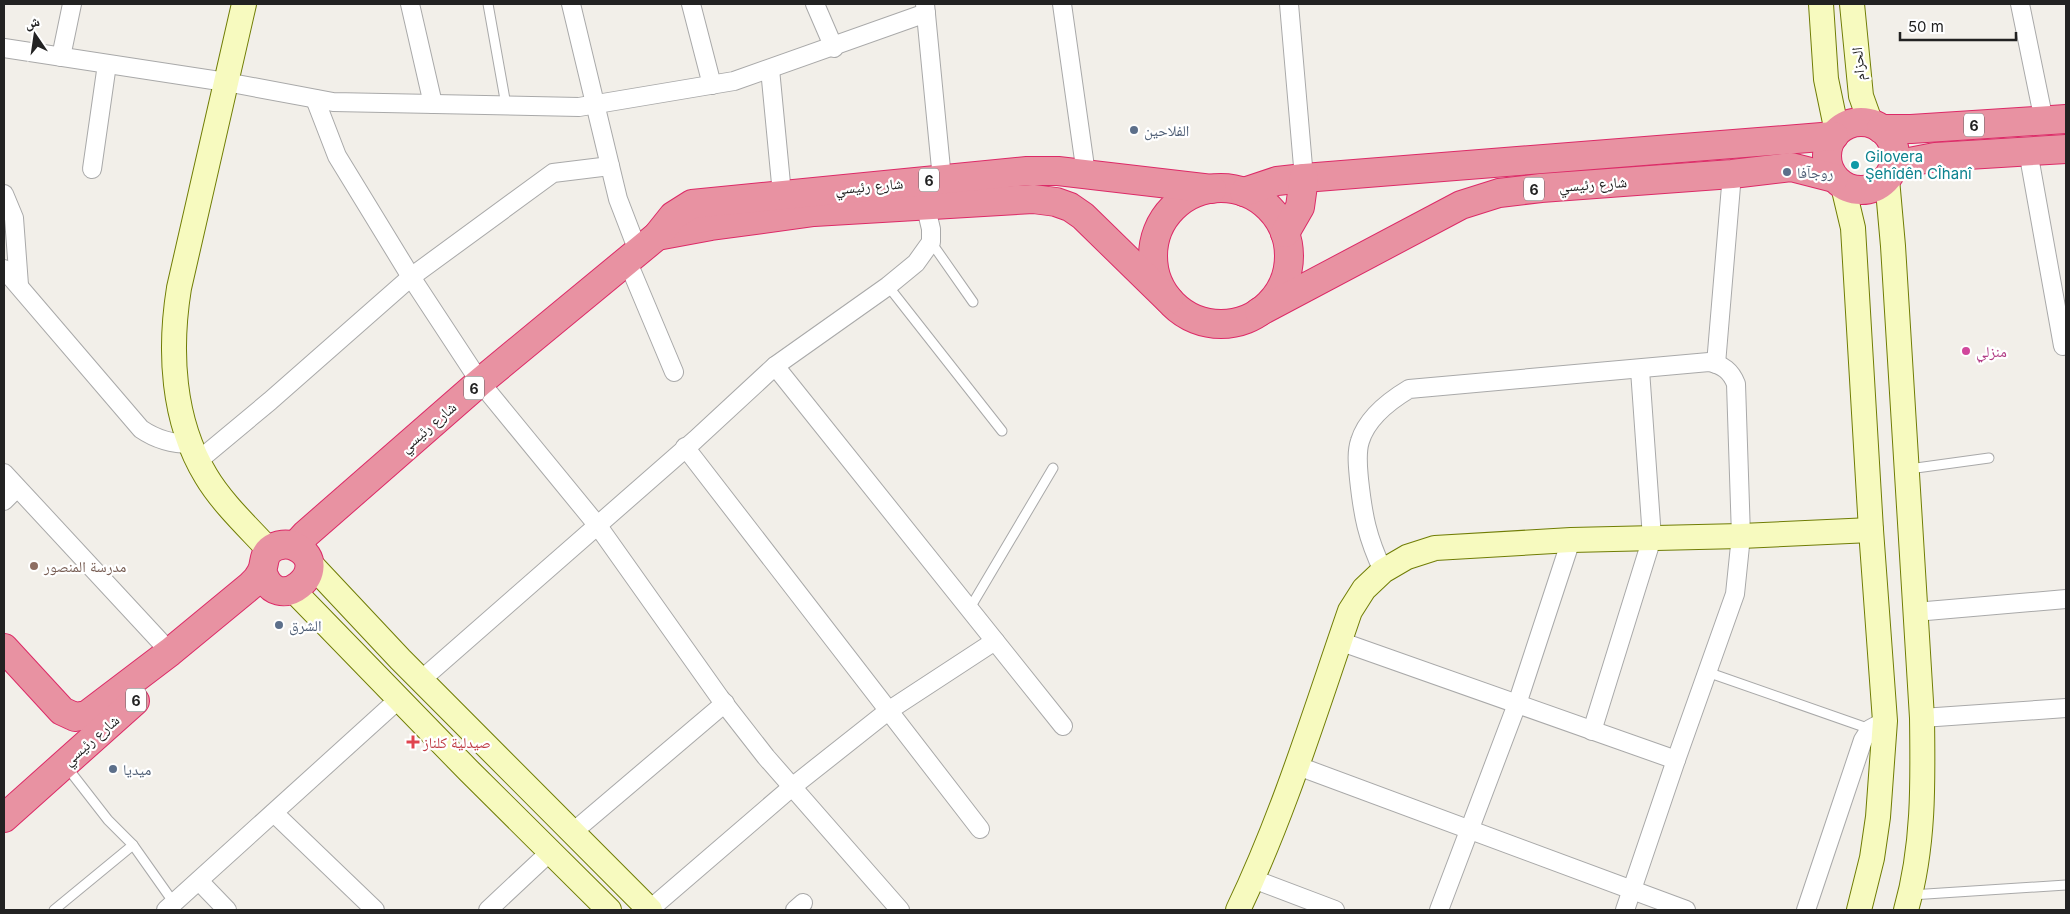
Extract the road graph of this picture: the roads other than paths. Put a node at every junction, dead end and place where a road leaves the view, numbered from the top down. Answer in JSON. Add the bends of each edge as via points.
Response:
{"nodes":[{"id":1,"x":72,"y":4,"type":"edge"},
{"id":2,"x":244,"y":4,"type":"edge"},
{"id":3,"x":410,"y":4,"type":"edge"},
{"id":4,"x":488,"y":4,"type":"edge"},
{"id":5,"x":570,"y":4,"type":"edge"},
{"id":6,"x":691,"y":4,"type":"edge"},
{"id":7,"x":815,"y":4,"type":"edge"},
{"id":8,"x":1062,"y":4,"type":"edge"},
{"id":9,"x":1289,"y":4,"type":"edge"},
{"id":10,"x":1822,"y":4,"type":"edge"},
{"id":11,"x":1852,"y":4,"type":"edge"},
{"id":12,"x":2020,"y":4,"type":"edge"},
{"id":13,"x":925,"y":8,"type":"edge"},
{"id":14,"x":4,"y":48,"type":"edge"},
{"id":15,"x":834,"y":48,"type":"junction"},
{"id":16,"x":61,"y":57,"type":"junction"},
{"id":17,"x":107,"y":64,"type":"junction"},
{"id":18,"x":770,"y":69,"type":"junction"},
{"id":19,"x":226,"y":82,"type":"junction"},
{"id":20,"x":712,"y":85,"type":"junction"},
{"id":21,"x":315,"y":99,"type":"junction"},
{"id":22,"x":433,"y":104,"type":"junction"},
{"id":23,"x":595,"y":104,"type":"junction"},
{"id":24,"x":506,"y":105,"type":"junction"},
{"id":25,"x":2055,"y":120,"type":"edge"},
{"id":26,"x":1876,"y":126,"type":"junction"},
{"id":27,"x":1835,"y":134,"type":"junction"},
{"id":28,"x":2066,"y":149,"type":"edge"},
{"id":29,"x":2028,"y":151,"type":"junction"},
{"id":30,"x":610,"y":166,"type":"junction"},
{"id":31,"x":92,"y":169,"type":"dead end"},
{"id":32,"x":1890,"y":172,"type":"junction"},
{"id":33,"x":1086,"y":174,"type":"junction"},
{"id":34,"x":1732,"y":174,"type":"junction"},
{"id":35,"x":1304,"y":178,"type":"junction"},
{"id":36,"x":942,"y":179,"type":"junction"},
{"id":37,"x":1839,"y":182,"type":"junction"},
{"id":38,"x":1212,"y":189,"type":"junction"},
{"id":39,"x":1244,"y":192,"type":"junction"},
{"id":40,"x":4,"y":194,"type":"edge"},
{"id":41,"x":782,"y":194,"type":"junction"},
{"id":42,"x":925,"y":204,"type":"junction"},
{"id":43,"x":1285,"y":233,"type":"junction"},
{"id":44,"x":931,"y":242,"type":"junction"},
{"id":45,"x":641,"y":249,"type":"junction"},
{"id":46,"x":411,"y":277,"type":"junction"},
{"id":47,"x":9,"y":279,"type":"edge"},
{"id":48,"x":888,"y":286,"type":"junction"},
{"id":49,"x":1169,"y":300,"type":"junction"},
{"id":50,"x":973,"y":302,"type":"dead end"},
{"id":51,"x":1259,"y":312,"type":"junction"},
{"id":52,"x":2062,"y":346,"type":"dead end"},
{"id":53,"x":1716,"y":364,"type":"junction"},
{"id":54,"x":774,"y":366,"type":"junction"},
{"id":55,"x":1640,"y":370,"type":"junction"},
{"id":56,"x":674,"y":372,"type":"dead end"},
{"id":57,"x":480,"y":382,"type":"junction"},
{"id":58,"x":1002,"y":431,"type":"dead end"},
{"id":59,"x":686,"y":447,"type":"junction"},
{"id":60,"x":195,"y":452,"type":"junction"},
{"id":61,"x":1989,"y":458,"type":"dead end"},
{"id":62,"x":1053,"y":468,"type":"dead end"},
{"id":63,"x":1906,"y":470,"type":"junction"},
{"id":64,"x":4,"y":473,"type":"edge"},
{"id":65,"x":17,"y":488,"type":"junction"},
{"id":66,"x":4,"y":501,"type":"edge"},
{"id":67,"x":598,"y":526,"type":"junction"},
{"id":68,"x":1871,"y":530,"type":"junction"},
{"id":69,"x":1741,"y":536,"type":"junction"},
{"id":70,"x":1652,"y":538,"type":"junction"},
{"id":71,"x":1571,"y":540,"type":"junction"},
{"id":72,"x":284,"y":567,"type":"junction"},
{"id":73,"x":1383,"y":571,"type":"junction"},
{"id":74,"x":2066,"y":599,"type":"edge"},
{"id":75,"x":970,"y":608,"type":"junction"},
{"id":76,"x":1915,"y":612,"type":"junction"},
{"id":77,"x":995,"y":641,"type":"junction"},
{"id":78,"x":1340,"y":641,"type":"junction"},
{"id":79,"x":4,"y":648,"type":"edge"},
{"id":80,"x":170,"y":652,"type":"junction"},
{"id":81,"x":1707,"y":672,"type":"junction"},
{"id":82,"x":421,"y":680,"type":"junction"},
{"id":83,"x":399,"y":699,"type":"junction"},
{"id":84,"x":725,"y":703,"type":"junction"},
{"id":85,"x":1516,"y":704,"type":"junction"},
{"id":86,"x":2066,"y":708,"type":"edge"},
{"id":87,"x":888,"y":711,"type":"junction"},
{"id":88,"x":1922,"y":718,"type":"junction"},
{"id":89,"x":1878,"y":725,"type":"junction"},
{"id":90,"x":1063,"y":726,"type":"dead end"},
{"id":91,"x":1592,"y":731,"type":"junction"},
{"id":92,"x":1676,"y":760,"type":"junction"},
{"id":93,"x":64,"y":764,"type":"junction"},
{"id":94,"x":1298,"y":766,"type":"junction"},
{"id":95,"x":792,"y":788,"type":"junction"},
{"id":96,"x":274,"y":813,"type":"junction"},
{"id":97,"x":4,"y":818,"type":"edge"},
{"id":98,"x":980,"y":829,"type":"dead end"},
{"id":99,"x":1469,"y":830,"type":"junction"},
{"id":100,"x":573,"y":832,"type":"junction"},
{"id":101,"x":133,"y":845,"type":"junction"},
{"id":102,"x":550,"y":852,"type":"junction"},
{"id":103,"x":1253,"y":879,"type":"junction"},
{"id":104,"x":199,"y":880,"type":"junction"},
{"id":105,"x":2066,"y":885,"type":"edge"},
{"id":106,"x":1633,"y":891,"type":"junction"},
{"id":107,"x":1908,"y":902,"type":"edge"},
{"id":108,"x":170,"y":907,"type":"edge"},
{"id":109,"x":54,"y":910,"type":"edge"},
{"id":110,"x":227,"y":910,"type":"edge"},
{"id":111,"x":375,"y":910,"type":"edge"},
{"id":112,"x":488,"y":910,"type":"edge"},
{"id":113,"x":609,"y":910,"type":"edge"},
{"id":114,"x":649,"y":910,"type":"edge"},
{"id":115,"x":900,"y":910,"type":"edge"},
{"id":116,"x":1238,"y":910,"type":"edge"},
{"id":117,"x":1335,"y":910,"type":"edge"},
{"id":118,"x":1439,"y":910,"type":"edge"},
{"id":119,"x":1626,"y":910,"type":"edge"},
{"id":120,"x":1686,"y":910,"type":"edge"},
{"id":121,"x":1806,"y":910,"type":"edge"},
{"id":122,"x":1859,"y":910,"type":"edge"}],
"edges":[{"from":1,"to":16,"type":"street"},
{"from":2,"to":19,"type":"street"},
{"from":3,"to":22,"type":"street"},
{"from":4,"to":24,"type":"lane"},
{"from":5,"to":23,"type":"street"},
{"from":6,"to":20,"type":"street"},
{"from":7,"to":15,"type":"street"},
{"from":8,"to":33,"type":"street"},
{"from":9,"to":35,"type":"street"},
{"from":10,"to":27,"type":"street","via":[[1826,79]]},
{"from":11,"to":26,"type":"street","name":"الحزام","via":[[1861,96]]},
{"from":12,"to":25,"type":"street"},
{"from":13,"to":15,"type":"street"},
{"from":13,"to":36,"type":"street"},
{"from":14,"to":16,"type":"street"},
{"from":15,"to":18,"type":"street"},
{"from":16,"to":17,"type":"street"},
{"from":17,"to":19,"type":"street"},
{"from":17,"to":31,"type":"street"},
{"from":18,"to":20,"type":"street"},
{"from":18,"to":41,"type":"street"},
{"from":19,"to":21,"type":"street"},
{"from":19,"to":60,"type":"street","via":[[175,311],[176,382],[185,425]]},
{"from":20,"to":23,"type":"street"},
{"from":21,"to":22,"type":"street"},
{"from":21,"to":46,"type":"street","via":[[337,156]]},
{"from":22,"to":24,"type":"street"},
{"from":23,"to":24,"type":"street","via":[[579,107]]},
{"from":23,"to":30,"type":"street"},
{"from":25,"to":26,"type":"highway","name":"شارع رئيسي","number":"6","via":[[1911,129]]},
{"from":26,"to":27,"type":"highway","name":"شارع رئيسي","via":[[1853,124]]},
{"from":26,"to":32,"type":"highway","via":[[1893,145]]},
{"from":27,"to":35,"type":"highway","name":"شارع رئيسي","number":"6"},
{"from":27,"to":37,"type":"highway","via":[[1827,157],[1829,168]]},
{"from":28,"to":29,"type":"highway","name":"شارع رئيسي","number":"6"},
{"from":29,"to":32,"type":"highway","name":"شارع رئيسي","number":"6","via":[[1935,157]]},
{"from":29,"to":52,"type":"street"},
{"from":30,"to":45,"type":"street","via":[[618,198]]},
{"from":30,"to":46,"type":"street","via":[[553,173]]},
{"from":32,"to":37,"type":"highway","name":"شارع رئيسي","via":[[1877,186],[1866,190],[1854,190]]},
{"from":32,"to":63,"type":"street"},
{"from":33,"to":36,"type":"highway","name":"شارع رئيسي","number":"6","via":[[1027,171]]},
{"from":33,"to":38,"type":"highway","name":"شارع رئيسي","number":"6"},
{"from":34,"to":37,"type":"highway","name":"شارع رئيسي","number":"6","via":[[1791,167]]},
{"from":34,"to":51,"type":"highway","name":"شارع رئيسي","number":"6","via":[[1541,188],[1479,199]]},
{"from":34,"to":53,"type":"street"},
{"from":35,"to":39,"type":"highway","name":"شارع رئيسي","number":"6","via":[[1277,181]]},
{"from":35,"to":43,"type":"highway","via":[[1300,207]]},
{"from":36,"to":41,"type":"highway","name":"شارع رئيسي","number":"6"},
{"from":37,"to":68,"type":"street","via":[[1853,228]]},
{"from":38,"to":39,"type":"highway","name":"شارع رئيسي"},
{"from":38,"to":49,"type":"highway","name":"شارع رئيسي","via":[[1177,204],[1164,219],[1156,236],[1153,265],[1158,284]]},
{"from":39,"to":43,"type":"highway","name":"شارع رئيسي","via":[[1269,208]]},
{"from":40,"to":47,"type":"street","via":[[14,218]]},
{"from":41,"to":45,"type":"highway","name":"شارع رئيسي","number":"6","via":[[692,204],[673,216]]},
{"from":42,"to":44,"type":"street"},
{"from":42,"to":45,"type":"highway","name":"شارع رئيسي","number":"6","via":[[814,212],[711,226]]},
{"from":42,"to":49,"type":"highway","name":"شارع رئيسي","number":"6","via":[[1033,199],[1070,207],[1094,226]]},
{"from":43,"to":51,"type":"highway","name":"شارع رئيسي","via":[[1289,253],[1287,272],[1274,299]]},
{"from":44,"to":48,"type":"street","via":[[916,263]]},
{"from":44,"to":50,"type":"lane"},
{"from":45,"to":56,"type":"street"},
{"from":45,"to":57,"type":"highway","name":"شارع رئيسي","number":"6"},
{"from":46,"to":57,"type":"street"},
{"from":46,"to":60,"type":"street","via":[[270,401]]},
{"from":47,"to":60,"type":"street","via":[[141,429],[160,440]]},
{"from":48,"to":54,"type":"street"},
{"from":48,"to":58,"type":"lane"},
{"from":49,"to":51,"type":"highway","name":"شارع رئيسي","via":[[1184,313],[1212,324],[1241,321]]},
{"from":53,"to":55,"type":"street","via":[[1702,362]]},
{"from":53,"to":69,"type":"street","via":[[1729,371],[1736,384]]},
{"from":54,"to":59,"type":"street"},
{"from":54,"to":75,"type":"street"},
{"from":55,"to":70,"type":"street"},
{"from":55,"to":73,"type":"street","via":[[1409,389],[1390,402],[1372,419],[1359,441],[1358,461],[1364,521]]},
{"from":57,"to":67,"type":"street"},
{"from":57,"to":72,"type":"highway","name":"شارع رئيسي","number":"6","via":[[306,534]]},
{"from":59,"to":67,"type":"street"},
{"from":59,"to":87,"type":"street"},
{"from":60,"to":72,"type":"street","via":[[215,489]]},
{"from":61,"to":63,"type":"lane"},
{"from":62,"to":75,"type":"lane"},
{"from":63,"to":76,"type":"street"},
{"from":64,"to":65,"type":"street"},
{"from":65,"to":66,"type":"street"},
{"from":65,"to":80,"type":"street"},
{"from":67,"to":82,"type":"street"},
{"from":67,"to":84,"type":"street"},
{"from":68,"to":69,"type":"street"},
{"from":68,"to":89,"type":"street"},
{"from":69,"to":70,"type":"street"},
{"from":69,"to":81,"type":"street","via":[[1735,594]]},
{"from":70,"to":71,"type":"street"},
{"from":70,"to":91,"type":"street"},
{"from":71,"to":73,"type":"street","via":[[1435,548],[1407,557]]},
{"from":71,"to":85,"type":"street"},
{"from":72,"to":80,"type":"highway","name":"شارع رئيسي","number":"6","via":[[257,579]]},
{"from":72,"to":82,"type":"street"},
{"from":72,"to":83,"type":"street"},
{"from":72,"to":93,"type":"highway","name":"شارع رئيسي","number":"6"},
{"from":73,"to":78,"type":"street","via":[[1356,600]]},
{"from":74,"to":76,"type":"street"},
{"from":75,"to":77,"type":"street"},
{"from":76,"to":88,"type":"street"},
{"from":77,"to":87,"type":"street"},
{"from":77,"to":90,"type":"street"},
{"from":78,"to":85,"type":"street"},
{"from":78,"to":94,"type":"street"},
{"from":79,"to":80,"type":"highway","name":"شارع رئيسي","number":"6","via":[[62,711],[75,717],[92,713]]},
{"from":81,"to":89,"type":"lane"},
{"from":81,"to":92,"type":"street"},
{"from":82,"to":100,"type":"street"},
{"from":83,"to":96,"type":"street"},
{"from":83,"to":102,"type":"street"},
{"from":84,"to":95,"type":"street"},
{"from":84,"to":100,"type":"street"},
{"from":85,"to":91,"type":"street"},
{"from":85,"to":99,"type":"street"},
{"from":86,"to":88,"type":"street"},
{"from":87,"to":95,"type":"street"},
{"from":87,"to":98,"type":"street"},
{"from":88,"to":89,"type":"street"},
{"from":88,"to":107,"type":"street","via":[[1920,837]]},
{"from":89,"to":121,"type":"street","via":[[1858,752]]},
{"from":89,"to":122,"type":"street","via":[[1872,858]]},
{"from":91,"to":92,"type":"street"},
{"from":92,"to":106,"type":"street"},
{"from":93,"to":97,"type":"highway","name":"شارع رئيسي","number":"6"},
{"from":93,"to":101,"type":"lane","via":[[108,820]]},
{"from":94,"to":99,"type":"street"},
{"from":94,"to":103,"type":"street"},
{"from":95,"to":114,"type":"street"},
{"from":95,"to":115,"type":"street"},
{"from":96,"to":104,"type":"street"},
{"from":96,"to":111,"type":"street"},
{"from":99,"to":106,"type":"street"},
{"from":99,"to":118,"type":"street"},
{"from":100,"to":114,"type":"street"},
{"from":101,"to":108,"type":"lane"},
{"from":101,"to":109,"type":"lane"},
{"from":102,"to":112,"type":"street"},
{"from":102,"to":113,"type":"street"},
{"from":103,"to":116,"type":"street"},
{"from":103,"to":117,"type":"street"},
{"from":104,"to":108,"type":"street"},
{"from":104,"to":110,"type":"street"},
{"from":105,"to":107,"type":"lane"},
{"from":106,"to":119,"type":"street"},
{"from":106,"to":120,"type":"street"}]}
